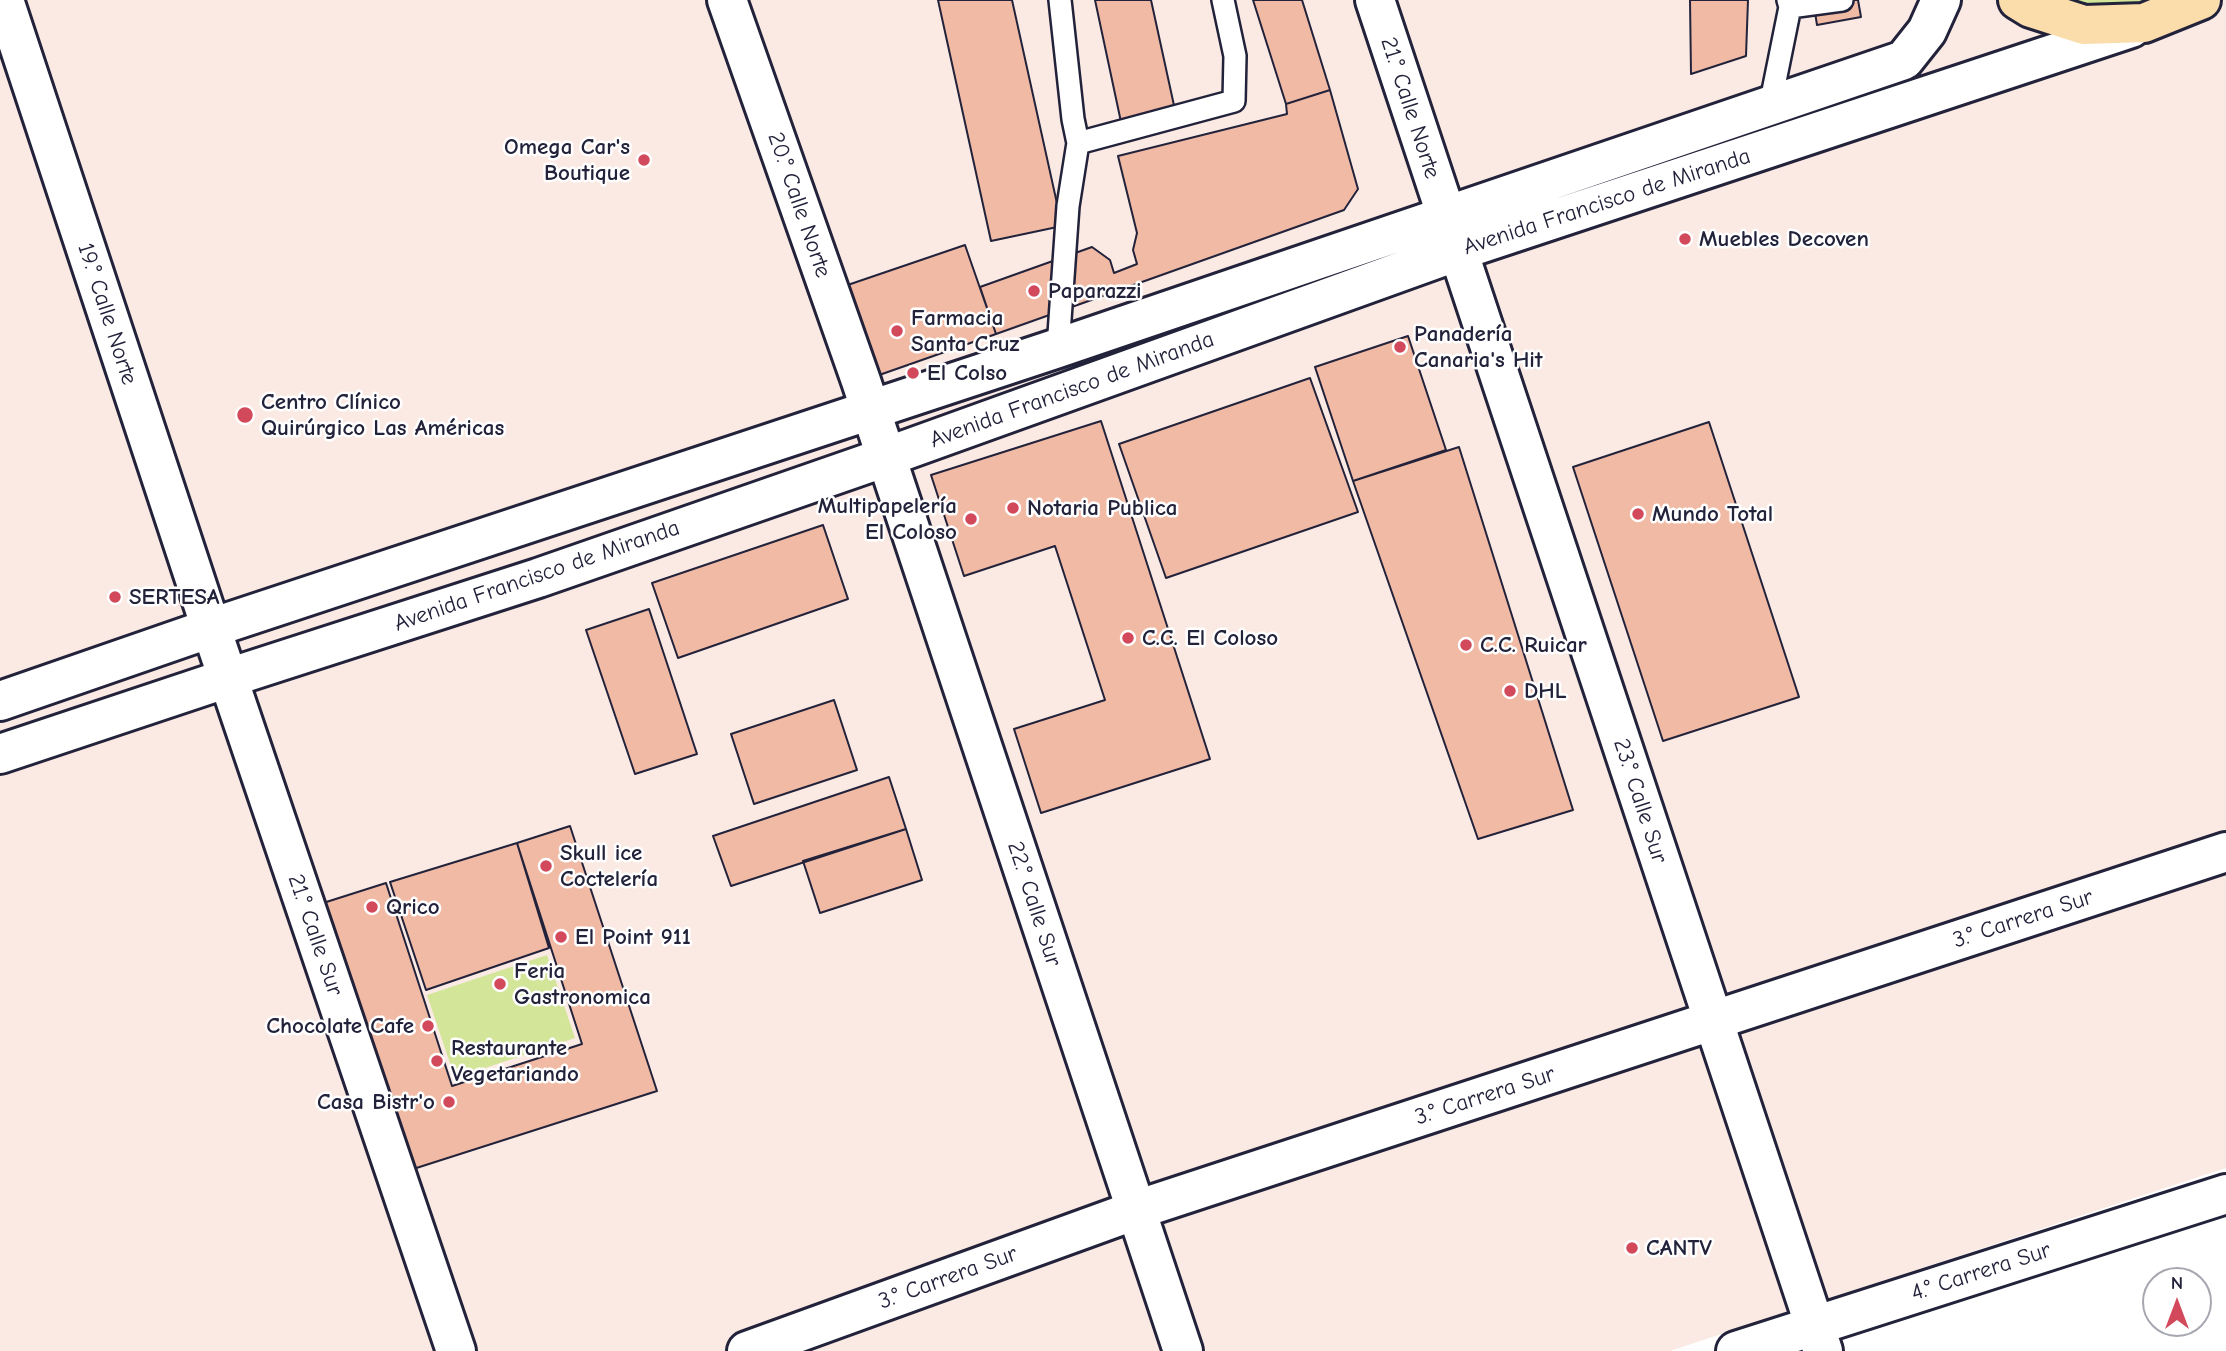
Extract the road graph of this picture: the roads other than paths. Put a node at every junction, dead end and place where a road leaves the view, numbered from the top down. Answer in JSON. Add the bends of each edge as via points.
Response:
{"nodes":[{"id":1,"x":4,"y":0,"type":"edge"},
{"id":2,"x":727,"y":0,"type":"edge"},
{"id":3,"x":1060,"y":0,"type":"edge"},
{"id":4,"x":1223,"y":0,"type":"edge"},
{"id":5,"x":1375,"y":0,"type":"edge"},
{"id":6,"x":1842,"y":0,"type":"edge"},
{"id":7,"x":1941,"y":0,"type":"edge"},
{"id":8,"x":2018,"y":0,"type":"edge"},
{"id":9,"x":2201,"y":0,"type":"edge"},
{"id":10,"x":1789,"y":4,"type":"edge"},
{"id":11,"x":2144,"y":23,"type":"junction"},
{"id":12,"x":1770,"y":106,"type":"junction"},
{"id":13,"x":1078,"y":143,"type":"junction"},
{"id":14,"x":1445,"y":216,"type":"junction"},
{"id":15,"x":1458,"y":251,"type":"junction"},
{"id":16,"x":1058,"y":348,"type":"junction"},
{"id":17,"x":870,"y":411,"type":"junction"},
{"id":18,"x":886,"y":457,"type":"junction"},
{"id":19,"x":211,"y":628,"type":"junction"},
{"id":20,"x":228,"y":677,"type":"junction"},
{"id":21,"x":0,"y":701,"type":"edge"},
{"id":22,"x":0,"y":754,"type":"edge"},
{"id":23,"x":2226,"y":852,"type":"edge"},
{"id":24,"x":1714,"y":1021,"type":"junction"},
{"id":25,"x":2226,"y":1194,"type":"edge"},
{"id":26,"x":1136,"y":1210,"type":"junction"},
{"id":27,"x":1819,"y":1338,"type":"edge"},
{"id":28,"x":456,"y":1351,"type":"edge"},
{"id":29,"x":747,"y":1351,"type":"edge"},
{"id":30,"x":1183,"y":1351,"type":"edge"},
{"id":31,"x":1737,"y":1351,"type":"edge"}],
"edges":[{"from":1,"to":19,"type":"street","name":"19.° Calle Norte"},
{"from":2,"to":17,"type":"street","name":"20.° Calle Norte"},
{"from":3,"to":13,"type":"lane"},
{"from":4,"to":13,"type":"lane","via":[[1235,56],[1234,101]]},
{"from":5,"to":14,"type":"street","name":"21.° Calle Norte"},
{"from":6,"to":10,"type":"lane"},
{"from":7,"to":12,"type":"street","name":"Avenida Francisco de Miranda","via":[[1927,31],[1904,60]]},
{"from":8,"to":11,"type":"main road","via":[[2084,25]]},
{"from":9,"to":11,"type":"main road"},
{"from":10,"to":12,"type":"lane"},
{"from":11,"to":15,"type":"street","name":"Avenida Francisco de Miranda"},
{"from":12,"to":14,"type":"street","name":"Avenida Francisco de Miranda"},
{"from":13,"to":16,"type":"lane","via":[[1068,206]]},
{"from":14,"to":15,"type":"street","name":"21.° Calle Norte"},
{"from":14,"to":16,"type":"street","name":"Avenida Francisco de Miranda"},
{"from":15,"to":18,"type":"street","name":"Avenida Francisco de Miranda"},
{"from":15,"to":24,"type":"street","name":"23.° Calle Sur"},
{"from":16,"to":17,"type":"street","name":"Avenida Francisco de Miranda"},
{"from":17,"to":18,"type":"street","name":"20.° Calle Norte"},
{"from":17,"to":19,"type":"street","name":"Avenida Francisco de Miranda"},
{"from":18,"to":20,"type":"street","name":"Avenida Francisco de Miranda","via":[[538,578]]},
{"from":18,"to":26,"type":"street","name":"22.° Calle Sur"},
{"from":19,"to":20,"type":"street","name":"19.° Calle Norte"},
{"from":19,"to":21,"type":"street","name":"Avenida Francisco de Miranda"},
{"from":20,"to":22,"type":"street","name":"Avenida Francisco de Miranda"},
{"from":20,"to":28,"type":"street","name":"21.° Calle Sur"},
{"from":23,"to":24,"type":"street","name":"3.° Carrera Sur"},
{"from":24,"to":26,"type":"street","name":"3.° Carrera Sur"},
{"from":24,"to":27,"type":"street","name":"23.° Calle Sur"},
{"from":25,"to":27,"type":"street","name":"4.° Carrera Sur"},
{"from":26,"to":29,"type":"street","name":"3.° Carrera Sur"},
{"from":26,"to":30,"type":"street","name":"22.° Calle Sur"},
{"from":27,"to":31,"type":"street","name":"4.° Carrera Sur"}]}
